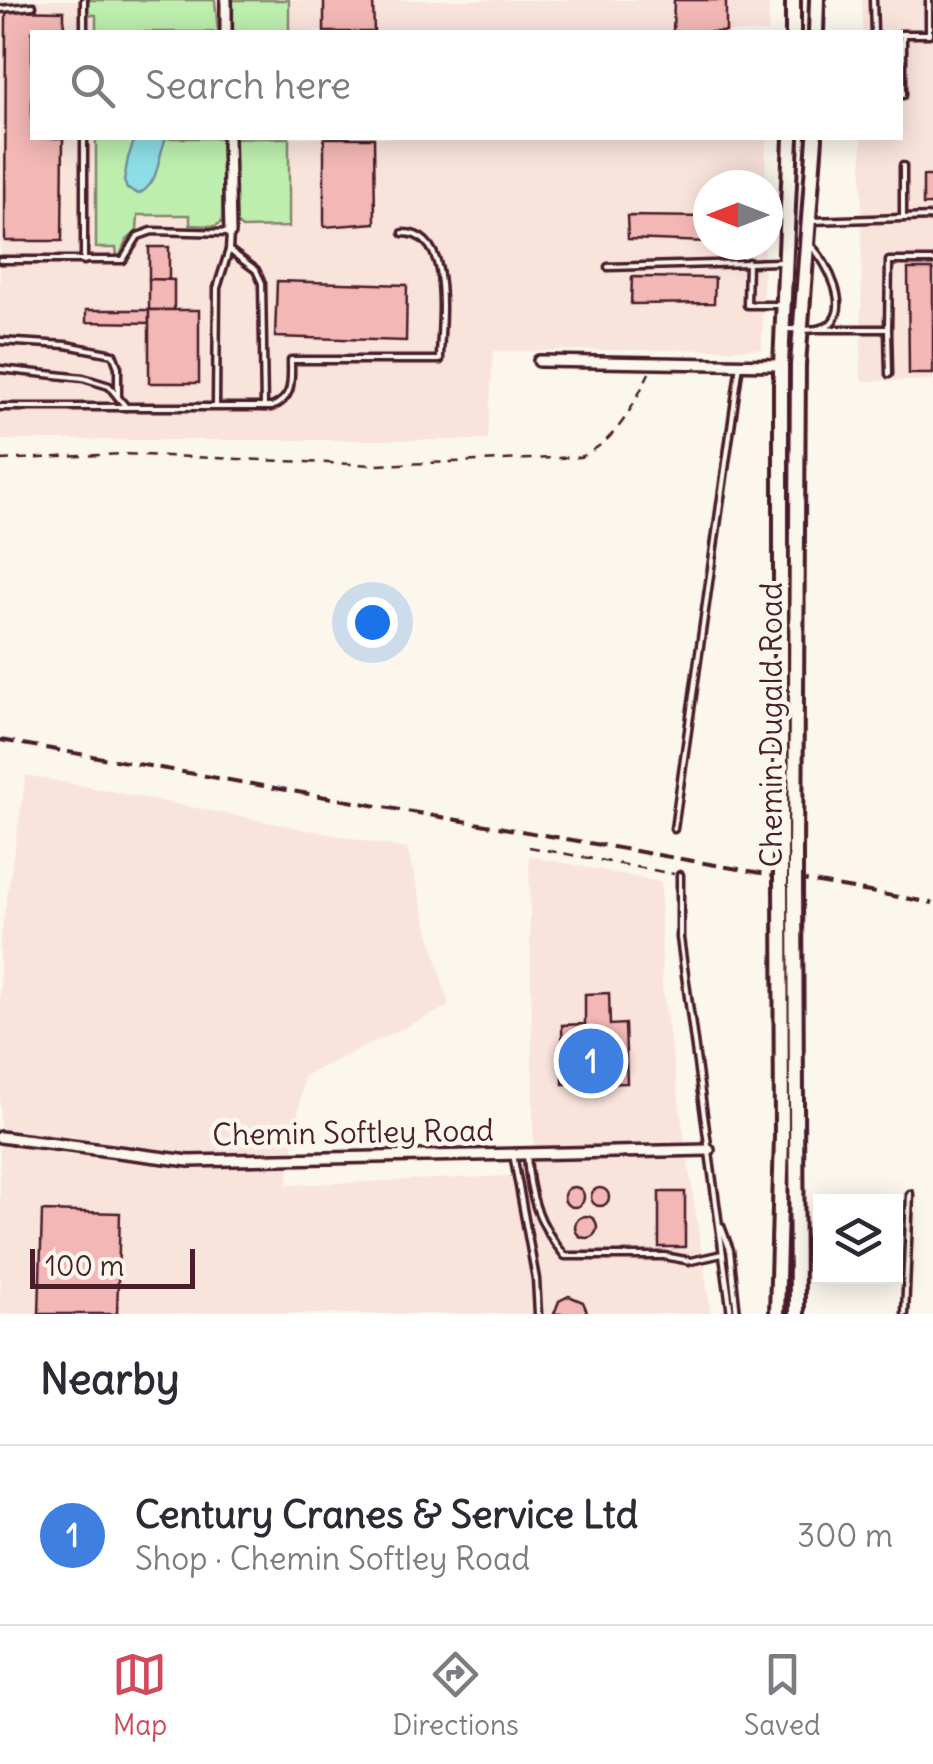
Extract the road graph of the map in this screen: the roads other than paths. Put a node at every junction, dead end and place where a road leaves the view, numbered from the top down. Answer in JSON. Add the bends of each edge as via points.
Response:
{"nodes":[{"id":1,"x":84,"y":0,"type":"edge"},
{"id":2,"x":226,"y":0,"type":"edge"},
{"id":3,"x":793,"y":0,"type":"edge"},
{"id":4,"x":817,"y":0,"type":"edge"},
{"id":5,"x":874,"y":0,"type":"edge"},
{"id":6,"x":929,"y":0,"type":"edge"},
{"id":7,"x":34,"y":6,"type":"dead end"},
{"id":8,"x":0,"y":8,"type":"edge"},
{"id":9,"x":84,"y":30,"type":"edge"},
{"id":10,"x":226,"y":30,"type":"edge"},
{"id":11,"x":793,"y":30,"type":"edge"},
{"id":12,"x":816,"y":30,"type":"edge"},
{"id":13,"x":874,"y":30,"type":"edge"},
{"id":14,"x":903,"y":34,"type":"edge"},
{"id":15,"x":931,"y":34,"type":"edge"},
{"id":16,"x":84,"y":140,"type":"edge"},
{"id":17,"x":228,"y":140,"type":"edge"},
{"id":18,"x":790,"y":140,"type":"edge"},
{"id":19,"x":815,"y":140,"type":"edge"},
{"id":20,"x":903,"y":166,"type":"dead end"},
{"id":21,"x":904,"y":218,"type":"junction"},
{"id":22,"x":933,"y":218,"type":"edge"},
{"id":23,"x":811,"y":221,"type":"junction"},
{"id":24,"x":230,"y":233,"type":"junction"},
{"id":25,"x":402,"y":233,"type":"dead end"},
{"id":26,"x":809,"y":244,"type":"junction"},
{"id":27,"x":229,"y":250,"type":"junction"},
{"id":28,"x":0,"y":260,"type":"edge"},
{"id":29,"x":84,"y":260,"type":"junction"},
{"id":30,"x":933,"y":261,"type":"edge"},
{"id":31,"x":748,"y":262,"type":"junction"},
{"id":32,"x":785,"y":262,"type":"junction"},
{"id":33,"x":608,"y":267,"type":"dead end"},
{"id":34,"x":783,"y":306,"type":"junction"},
{"id":35,"x":782,"y":329,"type":"junction"},
{"id":36,"x":888,"y":329,"type":"junction"},
{"id":37,"x":801,"y":330,"type":"junction"},
{"id":38,"x":818,"y":330,"type":"junction"},
{"id":39,"x":0,"y":341,"type":"edge"},
{"id":40,"x":539,"y":361,"type":"dead end"},
{"id":41,"x":740,"y":364,"type":"junction"},
{"id":42,"x":781,"y":365,"type":"junction"},
{"id":43,"x":0,"y":369,"type":"edge"},
{"id":44,"x":889,"y":374,"type":"dead end"},
{"id":45,"x":118,"y":397,"type":"junction"},
{"id":46,"x":0,"y":406,"type":"edge"},
{"id":47,"x":126,"y":407,"type":"junction"},
{"id":48,"x":216,"y":407,"type":"junction"},
{"id":49,"x":264,"y":408,"type":"junction"},
{"id":50,"x":674,"y":830,"type":"dead end"},
{"id":51,"x":680,"y":875,"type":"road end"},
{"id":52,"x":788,"y":884,"type":"junction"},
{"id":53,"x":0,"y":1137,"type":"edge"},
{"id":54,"x":709,"y":1150,"type":"junction"},
{"id":55,"x":513,"y":1154,"type":"junction"},
{"id":56,"x":527,"y":1154,"type":"junction"},
{"id":57,"x":910,"y":1194,"type":"dead end"},
{"id":58,"x":718,"y":1220,"type":"junction"},
{"id":59,"x":723,"y":1254,"type":"junction"},
{"id":60,"x":538,"y":1314,"type":"edge"},
{"id":61,"x":734,"y":1314,"type":"edge"},
{"id":62,"x":776,"y":1314,"type":"edge"},
{"id":63,"x":797,"y":1314,"type":"edge"},
{"id":64,"x":905,"y":1314,"type":"edge"}],
"edges":[{"from":1,"to":9,"type":"lane"},
{"from":2,"to":10,"type":"street"},
{"from":3,"to":11,"type":"main road"},
{"from":4,"to":12,"type":"main road"},
{"from":5,"to":13,"type":"lane"},
{"from":6,"to":15,"type":"lane"},
{"from":7,"to":8,"type":"lane"},
{"from":14,"to":15,"type":"lane"},
{"from":16,"to":29,"type":"lane"},
{"from":17,"to":24,"type":"street"},
{"from":18,"to":32,"type":"main road","name":"Chemin Dugald Road"},
{"from":19,"to":23,"type":"main road","name":"Chemin Dugald Road"},
{"from":20,"to":21,"type":"lane"},
{"from":21,"to":22,"type":"lane"},
{"from":21,"to":23,"type":"lane"},
{"from":23,"to":26,"type":"main road","name":"Chemin Dugald Road"},
{"from":24,"to":27,"type":"lane"},
{"from":24,"to":29,"type":"lane","via":[[152,232],[138,236],[123,260]]},
{"from":25,"to":49,"type":"lane","via":[[421,238],[440,262],[440,360],[290,360],[290,391],[283,402]]},
{"from":26,"to":37,"type":"main road","name":"Chemin Dugald Road"},
{"from":26,"to":38,"type":"lane","via":[[826,261],[838,308]]},
{"from":27,"to":48,"type":"lane","via":[[217,288]]},
{"from":27,"to":49,"type":"lane","via":[[262,283]]},
{"from":28,"to":29,"type":"lane"},
{"from":30,"to":36,"type":"lane","via":[[889,261]]},
{"from":31,"to":32,"type":"lane"},
{"from":31,"to":33,"type":"lane"},
{"from":31,"to":34,"type":"lane","via":[[747,305]]},
{"from":32,"to":34,"type":"main road","name":"Chemin Dugald Road"},
{"from":34,"to":35,"type":"main road","name":"Chemin Dugald Road"},
{"from":35,"to":37,"type":"lane"},
{"from":35,"to":42,"type":"main road","name":"Chemin Dugald Road"},
{"from":36,"to":38,"type":"lane"},
{"from":36,"to":44,"type":"lane"},
{"from":37,"to":38,"type":"lane"},
{"from":37,"to":52,"type":"main road","name":"Chemin Dugald Road","bridge":true,"via":[[795,856]]},
{"from":39,"to":45,"type":"lane","via":[[112,354]]},
{"from":40,"to":41,"type":"street"},
{"from":41,"to":42,"type":"street"},
{"from":41,"to":50,"type":"lane"},
{"from":42,"to":52,"type":"main road","name":"Chemin Dugald Road","bridge":true,"via":[[780,854]]},
{"from":43,"to":45,"type":"lane","via":[[82,378],[110,386]]},
{"from":45,"to":47,"type":"lane"},
{"from":46,"to":47,"type":"lane"},
{"from":47,"to":48,"type":"lane"},
{"from":48,"to":49,"type":"lane"},
{"from":51,"to":54,"type":"lane","via":[[680,938]]},
{"from":52,"to":62,"type":"main road","name":"Chemin Dugald Road"},
{"from":52,"to":63,"type":"main road","name":"Chemin Dugald Road"},
{"from":53,"to":55,"type":"street","name":"Chemin Softley Road","via":[[190,1161]]},
{"from":54,"to":56,"type":"street","name":"Chemin Softley Road"},
{"from":54,"to":58,"type":"lane"},
{"from":55,"to":56,"type":"street","name":"Chemin Softley Road"},
{"from":55,"to":60,"type":"lane"},
{"from":56,"to":59,"type":"lane","via":[[535,1209],[565,1256],[691,1261]]},
{"from":57,"to":64,"type":"lane"},
{"from":58,"to":59,"type":"lane"},
{"from":58,"to":61,"type":"lane","via":[[730,1250]]},
{"from":59,"to":61,"type":"lane"}]}
